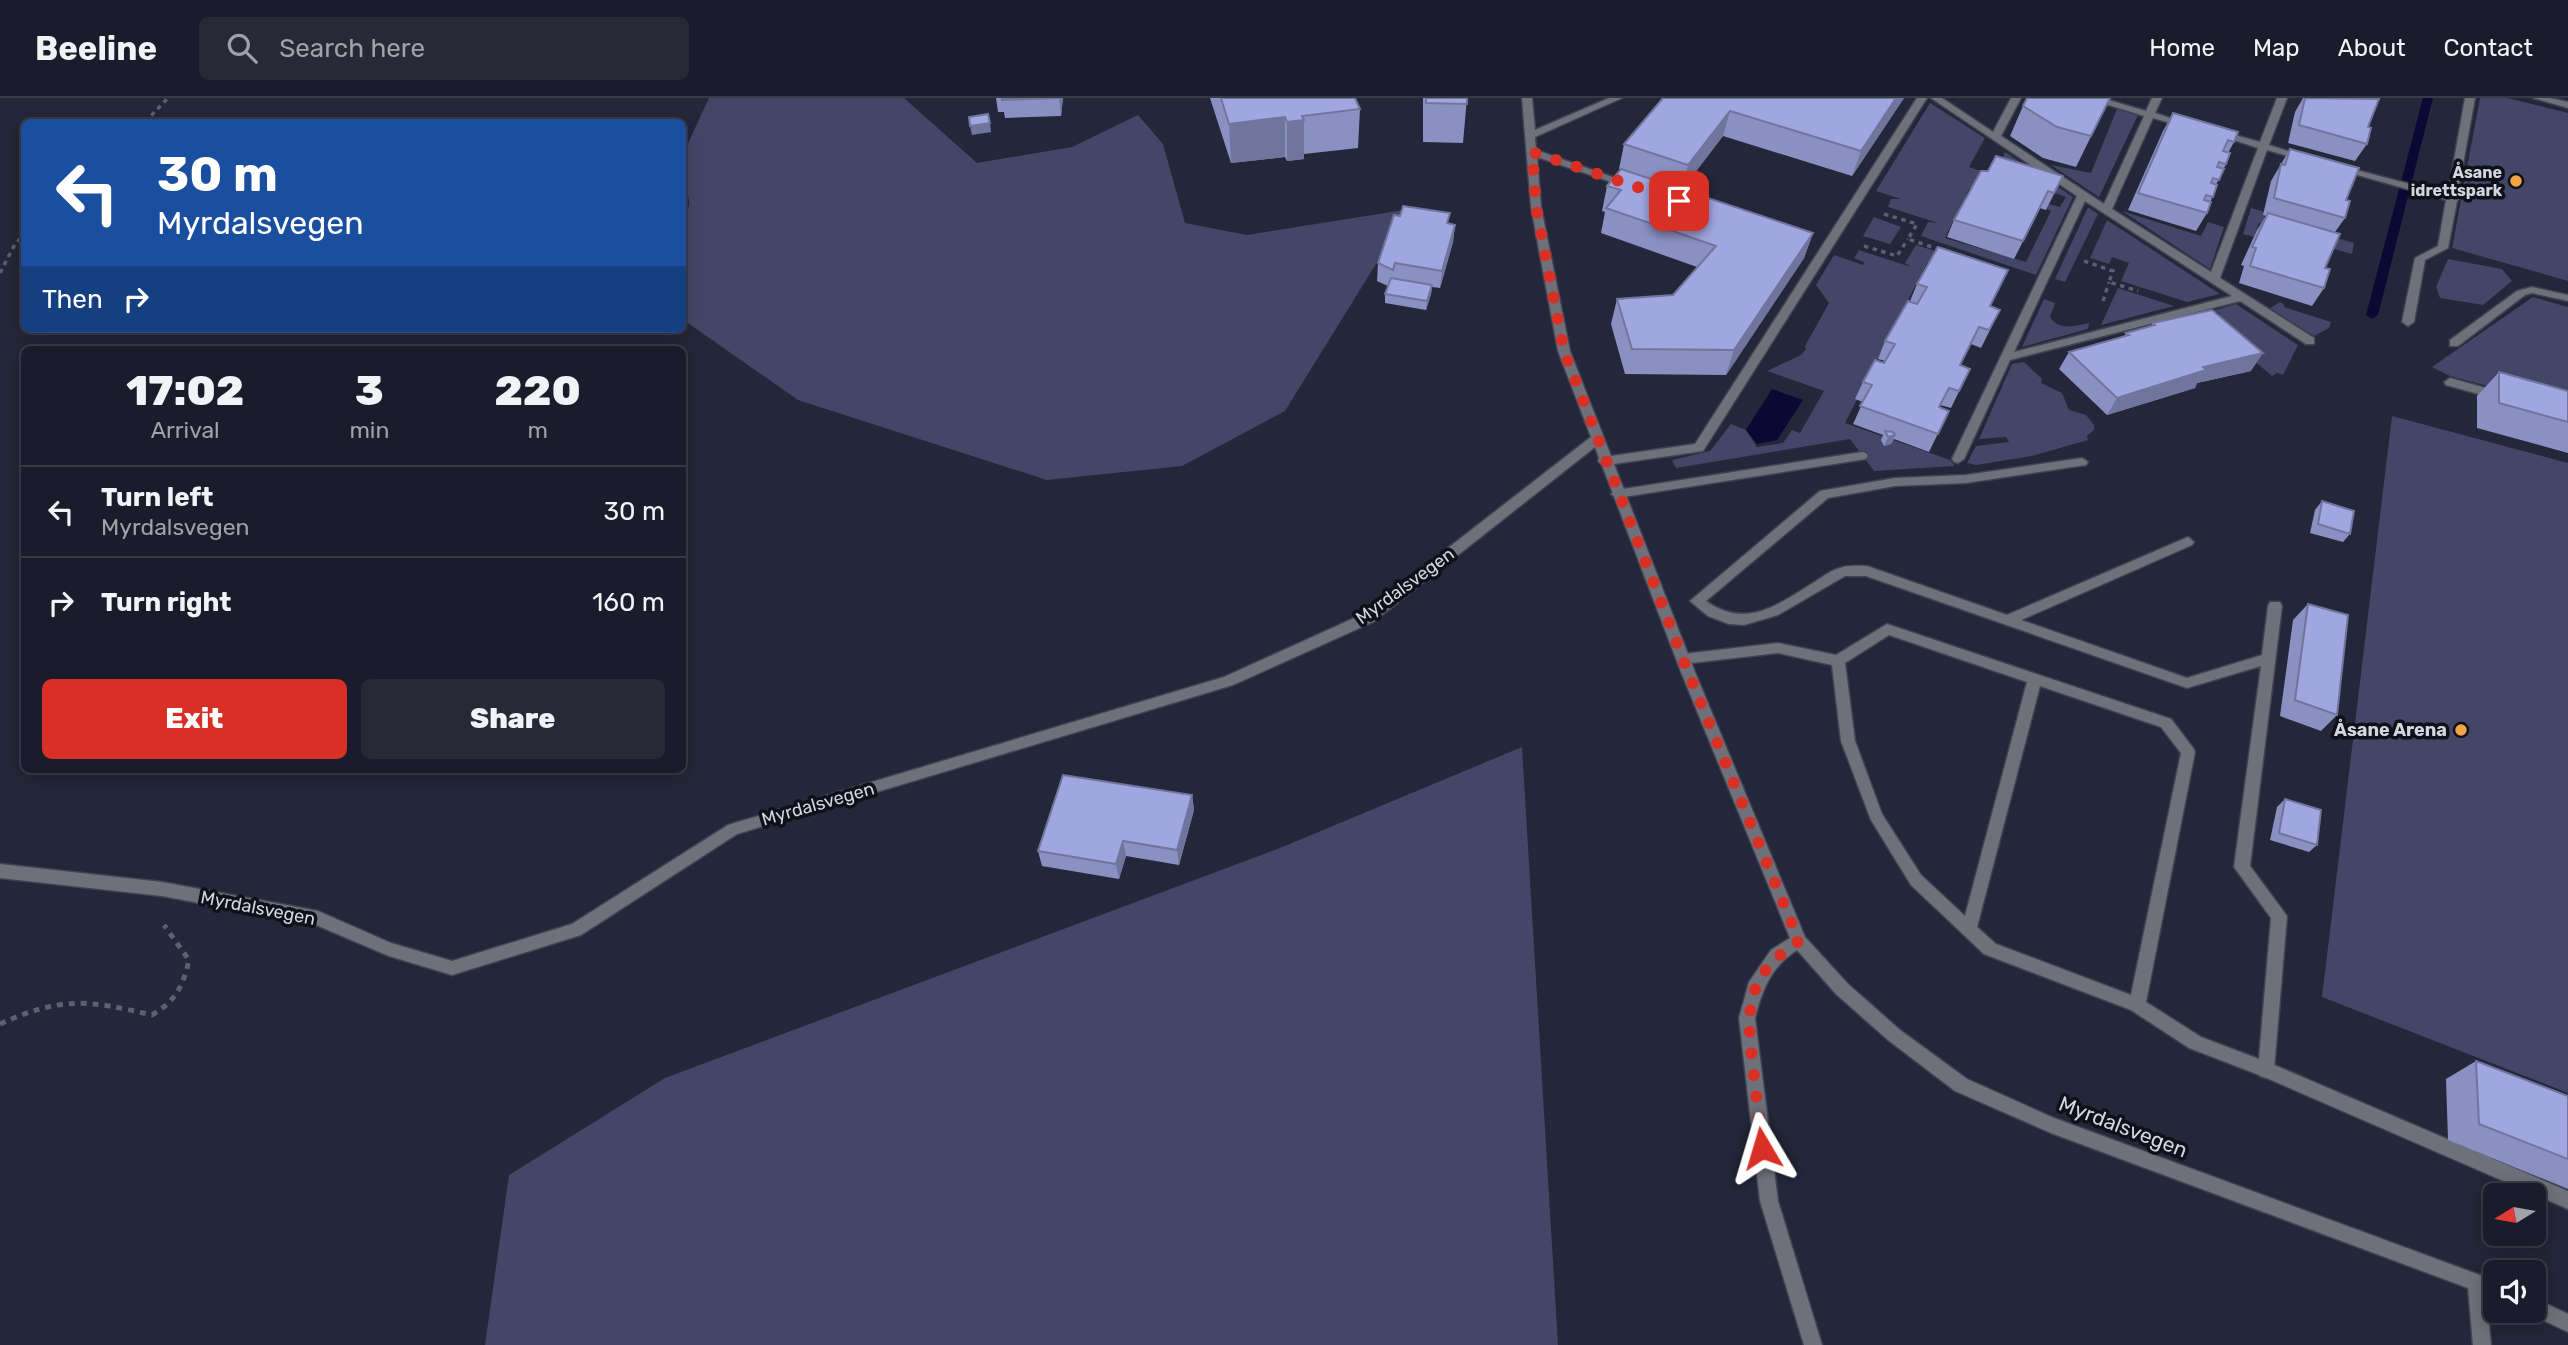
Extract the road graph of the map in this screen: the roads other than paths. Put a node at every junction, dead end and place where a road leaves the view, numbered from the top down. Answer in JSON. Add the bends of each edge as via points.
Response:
{"nodes":[{"id":1,"x":1527,"y":98,"type":"edge"},
{"id":2,"x":1617,"y":98,"type":"edge"},
{"id":3,"x":1922,"y":98,"type":"edge"},
{"id":4,"x":1936,"y":98,"type":"edge"},
{"id":5,"x":2016,"y":98,"type":"edge"},
{"id":6,"x":2091,"y":98,"type":"edge"},
{"id":7,"x":2157,"y":98,"type":"edge"},
{"id":8,"x":2282,"y":98,"type":"edge"},
{"id":9,"x":2470,"y":98,"type":"edge"},
{"id":10,"x":2538,"y":98,"type":"edge"},
{"id":11,"x":2568,"y":105,"type":"edge"},
{"id":12,"x":2150,"y":114,"type":"junction"},
{"id":13,"x":1530,"y":136,"type":"junction"},
{"id":14,"x":1996,"y":136,"type":"junction"},
{"id":15,"x":2264,"y":146,"type":"junction"},
{"id":16,"x":1532,"y":152,"type":"junction"},
{"id":17,"x":2318,"y":162,"type":"edge"},
{"id":18,"x":2331,"y":166,"type":"edge"},
{"id":19,"x":1647,"y":190,"type":"edge"},
{"id":20,"x":2083,"y":195,"type":"junction"},
{"id":21,"x":2454,"y":199,"type":"junction"},
{"id":22,"x":2106,"y":210,"type":"junction"},
{"id":23,"x":1813,"y":246,"type":"edge"},
{"id":24,"x":1826,"y":250,"type":"junction"},
{"id":25,"x":2214,"y":279,"type":"junction"},
{"id":26,"x":2241,"y":297,"type":"junction"},
{"id":27,"x":2568,"y":298,"type":"edge"},
{"id":28,"x":2408,"y":322,"type":"dead end"},
{"id":29,"x":2310,"y":341,"type":"dead end"},
{"id":30,"x":2454,"y":343,"type":"dead end"},
{"id":31,"x":2006,"y":358,"type":"junction"},
{"id":32,"x":2450,"y":382,"type":"dead end"},
{"id":33,"x":2516,"y":400,"type":"edge"},
{"id":34,"x":1596,"y":440,"type":"junction"},
{"id":35,"x":1863,"y":456,"type":"dead end"},
{"id":36,"x":1958,"y":459,"type":"dead end"},
{"id":37,"x":1604,"y":461,"type":"junction"},
{"id":38,"x":2081,"y":462,"type":"dead end"},
{"id":39,"x":1617,"y":494,"type":"junction"},
{"id":40,"x":2188,"y":542,"type":"dead end"},
{"id":41,"x":2275,"y":606,"type":"dead end"},
{"id":42,"x":2007,"y":620,"type":"junction"},
{"id":43,"x":2269,"y":658,"type":"junction"},
{"id":44,"x":1683,"y":659,"type":"junction"},
{"id":45,"x":1838,"y":661,"type":"junction"},
{"id":46,"x":2035,"y":679,"type":"junction"},
{"id":47,"x":0,"y":871,"type":"edge"},
{"id":48,"x":1969,"y":930,"type":"junction"},
{"id":49,"x":1799,"y":941,"type":"junction"},
{"id":50,"x":2137,"y":1005,"type":"junction"},
{"id":51,"x":2266,"y":1070,"type":"junction"},
{"id":52,"x":2568,"y":1200,"type":"edge"},
{"id":53,"x":2476,"y":1281,"type":"junction"},
{"id":54,"x":2483,"y":1284,"type":"edge"},
{"id":55,"x":2546,"y":1313,"type":"edge"},
{"id":56,"x":2568,"y":1323,"type":"edge"},
{"id":57,"x":1813,"y":1345,"type":"edge"},
{"id":58,"x":2482,"y":1345,"type":"edge"}],
"edges":[{"from":1,"to":13,"type":"street","name":"Myrdalsvegen"},
{"from":2,"to":13,"type":"street"},
{"from":3,"to":24,"type":"street"},
{"from":4,"to":14,"type":"street"},
{"from":5,"to":14,"type":"street"},
{"from":6,"to":12,"type":"street"},
{"from":7,"to":12,"type":"street"},
{"from":8,"to":15,"type":"street"},
{"from":9,"to":21,"type":"street"},
{"from":10,"to":11,"type":"street"},
{"from":12,"to":15,"type":"street"},
{"from":12,"to":22,"type":"street"},
{"from":13,"to":16,"type":"street","name":"Myrdalsvegen"},
{"from":14,"to":20,"type":"street"},
{"from":15,"to":17,"type":"street"},
{"from":15,"to":25,"type":"street"},
{"from":16,"to":19,"type":"street"},
{"from":16,"to":34,"type":"street","name":"Myrdalsvegen","via":[[1536,207],[1564,351]]},
{"from":18,"to":21,"type":"street"},
{"from":20,"to":22,"type":"street"},
{"from":20,"to":31,"type":"street"},
{"from":21,"to":28,"type":"street","via":[[2443,248],[2420,258]]},
{"from":22,"to":25,"type":"street"},
{"from":23,"to":24,"type":"street"},
{"from":24,"to":37,"type":"street","via":[[1699,448]]},
{"from":25,"to":26,"type":"street"},
{"from":26,"to":29,"type":"street"},
{"from":26,"to":31,"type":"street"},
{"from":27,"to":30,"type":"street","via":[[2532,290],[2521,293]]},
{"from":31,"to":36,"type":"street"},
{"from":32,"to":33,"type":"street"},
{"from":34,"to":37,"type":"street","name":"Myrdalsvegen"},
{"from":34,"to":47,"type":"street","name":"Myrdalsvegen","via":[[1368,618],[1228,681],[733,829],[576,930],[452,968],[389,949],[318,918],[162,889]]},
{"from":35,"to":39,"type":"street"},
{"from":37,"to":39,"type":"street","name":"Myrdalsvegen"},
{"from":38,"to":42,"type":"street","via":[[1824,494],[1697,601],[1725,620],[1745,621],[1767,615],[1844,571],[1867,571]]},
{"from":39,"to":44,"type":"street","name":"Myrdalsvegen"},
{"from":40,"to":42,"type":"street"},
{"from":41,"to":43,"type":"street"},
{"from":42,"to":43,"type":"street","via":[[2187,683]]},
{"from":43,"to":51,"type":"street","via":[[2242,867],[2279,916]]},
{"from":44,"to":45,"type":"street","via":[[1778,648]]},
{"from":44,"to":49,"type":"street","name":"Myrdalsvegen"},
{"from":45,"to":46,"type":"street","via":[[1887,629]]},
{"from":45,"to":48,"type":"street","via":[[1849,741],[1877,816],[1916,880]]},
{"from":46,"to":48,"type":"street"},
{"from":46,"to":50,"type":"street","via":[[2166,723],[2188,752]]},
{"from":48,"to":50,"type":"street","via":[[1990,949]]},
{"from":49,"to":53,"type":"street","name":"Myrdalsvegen","via":[[1842,989],[1961,1085],[2103,1144]]},
{"from":49,"to":57,"type":"street","via":[[1777,955],[1755,987],[1747,1018],[1769,1200]]},
{"from":50,"to":51,"type":"street","via":[[2195,1043]]},
{"from":51,"to":52,"type":"street"},
{"from":53,"to":54,"type":"street","name":"Myrdalsvegen"},
{"from":53,"to":58,"type":"street"},
{"from":55,"to":56,"type":"street"}]}
